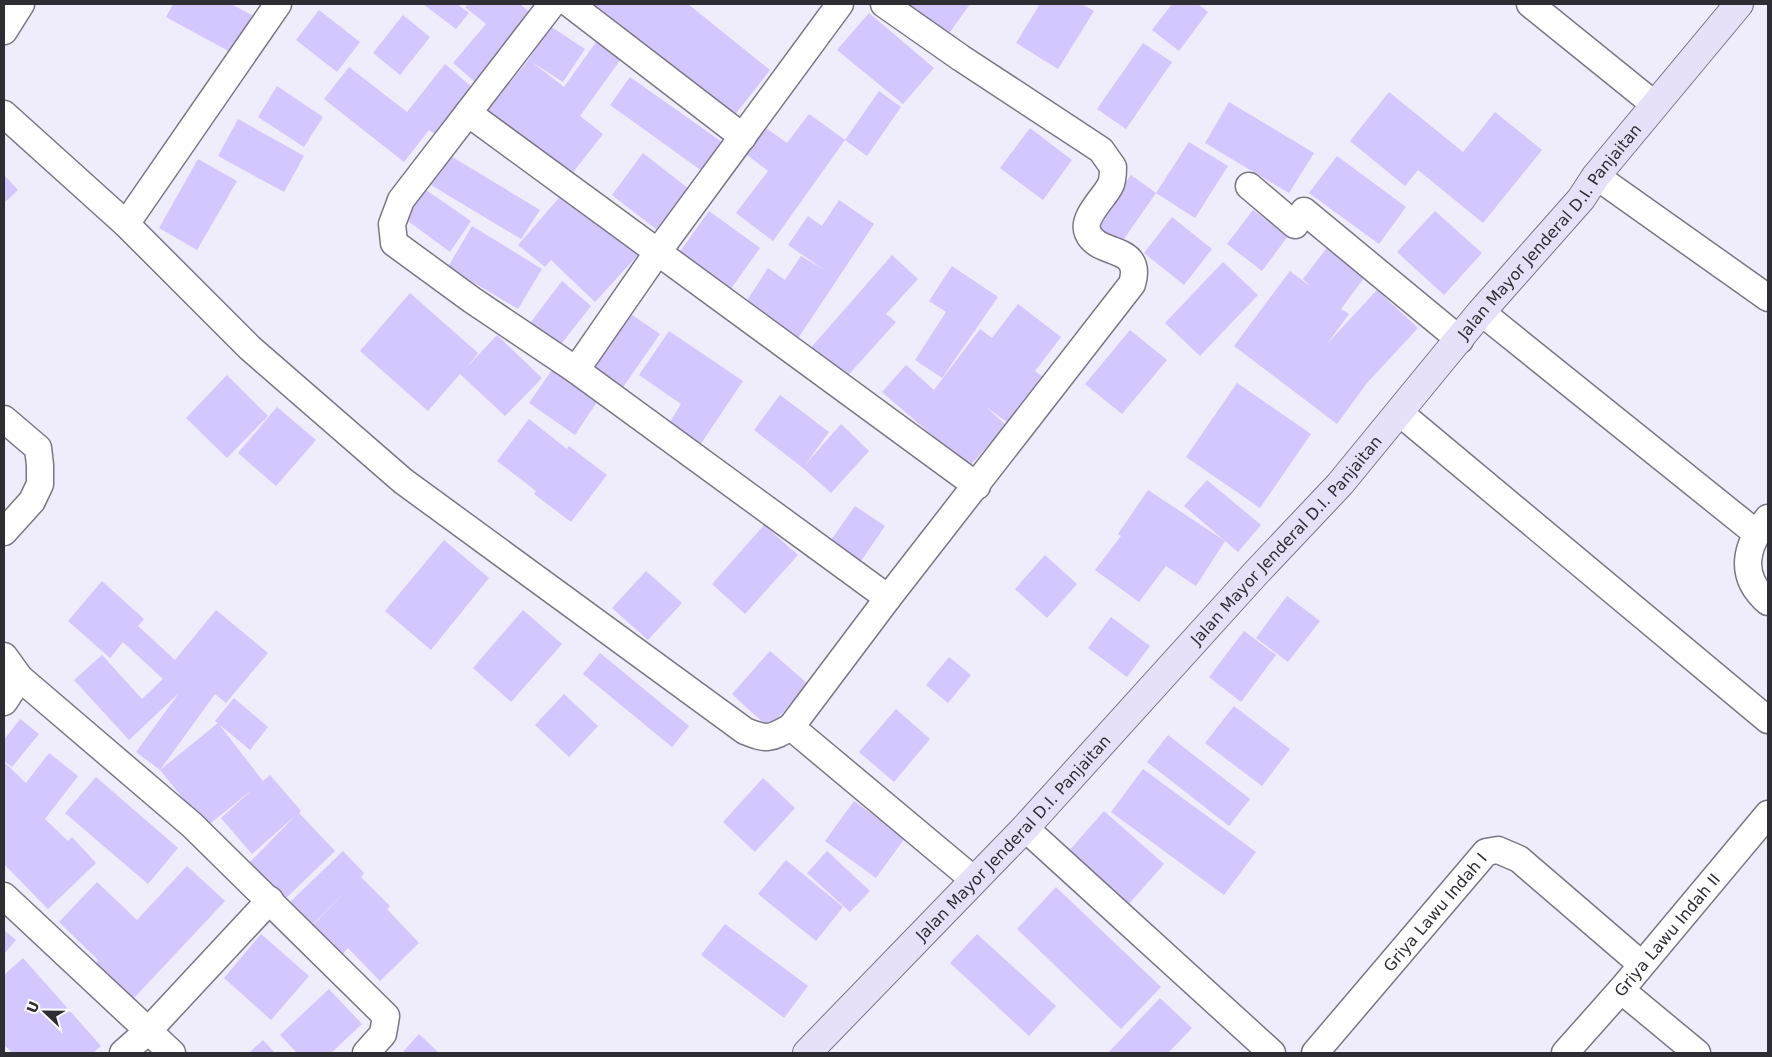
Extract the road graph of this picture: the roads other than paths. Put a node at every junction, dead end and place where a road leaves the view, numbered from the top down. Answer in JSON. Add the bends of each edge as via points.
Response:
{"nodes":[{"id":1,"x":21,"y":4,"type":"edge"},
{"id":2,"x":278,"y":4,"type":"edge"},
{"id":3,"x":552,"y":4,"type":"edge"},
{"id":4,"x":570,"y":4,"type":"edge"},
{"id":5,"x":840,"y":4,"type":"edge"},
{"id":6,"x":884,"y":4,"type":"edge"},
{"id":7,"x":1530,"y":4,"type":"edge"},
{"id":8,"x":1739,"y":4,"type":"edge"},
{"id":9,"x":4,"y":31,"type":"edge"},
{"id":10,"x":1655,"y":105,"type":"junction"},
{"id":11,"x":468,"y":113,"type":"junction"},
{"id":12,"x":4,"y":114,"type":"edge"},
{"id":13,"x":743,"y":137,"type":"junction"},
{"id":14,"x":1596,"y":176,"type":"junction"},
{"id":15,"x":1249,"y":186,"type":"dead end"},
{"id":16,"x":126,"y":224,"type":"junction"},
{"id":17,"x":657,"y":253,"type":"junction"},
{"id":18,"x":1768,"y":298,"type":"edge"},
{"id":19,"x":1482,"y":312,"type":"junction"},
{"id":20,"x":1460,"y":340,"type":"junction"},
{"id":21,"x":576,"y":370,"type":"junction"},
{"id":22,"x":1400,"y":414,"type":"junction"},
{"id":23,"x":4,"y":419,"type":"edge"},
{"id":24,"x":977,"y":486,"type":"junction"},
{"id":25,"x":1762,"y":526,"type":"edge"},
{"id":26,"x":4,"y":532,"type":"edge"},
{"id":27,"x":888,"y":598,"type":"junction"},
{"id":28,"x":1768,"y":602,"type":"edge"},
{"id":29,"x":4,"y":656,"type":"edge"},
{"id":30,"x":20,"y":678,"type":"junction"},
{"id":31,"x":4,"y":702,"type":"edge"},
{"id":32,"x":1768,"y":720,"type":"edge"},
{"id":33,"x":791,"y":727,"type":"junction"},
{"id":34,"x":1768,"y":814,"type":"edge"},
{"id":35,"x":1025,"y":828,"type":"junction"},
{"id":36,"x":974,"y":880,"type":"junction"},
{"id":37,"x":4,"y":896,"type":"edge"},
{"id":38,"x":270,"y":900,"type":"junction"},
{"id":39,"x":1641,"y":964,"type":"junction"},
{"id":40,"x":1621,"y":990,"type":"junction"},
{"id":41,"x":148,"y":1031,"type":"junction"},
{"id":42,"x":123,"y":1053,"type":"edge"},
{"id":43,"x":172,"y":1053,"type":"edge"},
{"id":44,"x":366,"y":1053,"type":"edge"},
{"id":45,"x":807,"y":1053,"type":"edge"},
{"id":46,"x":1272,"y":1053,"type":"edge"},
{"id":47,"x":1315,"y":1053,"type":"edge"},
{"id":48,"x":1565,"y":1053,"type":"edge"},
{"id":49,"x":1697,"y":1053,"type":"edge"}],
"edges":[{"from":1,"to":9,"type":"street"},
{"from":2,"to":16,"type":"street"},
{"from":3,"to":11,"type":"street"},
{"from":4,"to":13,"type":"street"},
{"from":5,"to":13,"type":"street"},
{"from":6,"to":24,"type":"street","via":[[1100,150],[1113,167],[1112,184],[1089,218],[1086,228],[1096,242],[1126,256],[1133,263],[1135,274],[1132,284]]},
{"from":7,"to":10,"type":"street"},
{"from":8,"to":10,"type":"main road","name":"Jalan Mayor Jenderal D.I. Panjaitan"},
{"from":10,"to":14,"type":"main road","name":"Jalan Mayor Jenderal D.I. Panjaitan"},
{"from":11,"to":17,"type":"street"},
{"from":11,"to":21,"type":"street","via":[[401,200],[392,224],[394,243]]},
{"from":12,"to":16,"type":"street"},
{"from":13,"to":17,"type":"street"},
{"from":14,"to":18,"type":"street"},
{"from":14,"to":19,"type":"main road","name":"Jalan Mayor Jenderal D.I. Panjaitan","via":[[1581,199]]},
{"from":15,"to":20,"type":"street","via":[[1295,225],[1304,211]]},
{"from":16,"to":33,"type":"street","via":[[250,348],[403,481],[745,731],[762,738],[772,738]]},
{"from":17,"to":21,"type":"street"},
{"from":17,"to":24,"type":"street"},
{"from":19,"to":20,"type":"main road","name":"Jalan Mayor Jenderal D.I. Panjaitan"},
{"from":19,"to":25,"type":"street"},
{"from":20,"to":22,"type":"main road","name":"Jalan Mayor Jenderal D.I. Panjaitan"},
{"from":21,"to":27,"type":"street"},
{"from":22,"to":32,"type":"street"},
{"from":22,"to":35,"type":"main road","name":"Jalan Mayor Jenderal D.I. Panjaitan","via":[[1340,484]]},
{"from":23,"to":26,"type":"street","via":[[38,448],[40,465],[40,484],[32,501]]},
{"from":24,"to":27,"type":"street"},
{"from":25,"to":28,"type":"street","via":[[1746,562],[1757,592]]},
{"from":27,"to":33,"type":"street"},
{"from":29,"to":30,"type":"street"},
{"from":30,"to":31,"type":"street"},
{"from":30,"to":38,"type":"street","via":[[192,825]]},
{"from":33,"to":36,"type":"street"},
{"from":34,"to":39,"type":"street","name":"Griya Lawu Indah II"},
{"from":35,"to":36,"type":"main road","name":"Jalan Mayor Jenderal D.I. Panjaitan"},
{"from":35,"to":46,"type":"street"},
{"from":36,"to":45,"type":"main road","name":"Jalan Mayor Jenderal D.I. Panjaitan"},
{"from":37,"to":41,"type":"street"},
{"from":38,"to":41,"type":"street"},
{"from":38,"to":44,"type":"street","via":[[386,1016],[383,1034]]},
{"from":39,"to":40,"type":"street","name":"Griya Lawu Indah II"},
{"from":39,"to":47,"type":"street","name":"Griya Lawu Indah I","via":[[1520,860],[1498,850],[1486,852]]},
{"from":40,"to":48,"type":"street","name":"Griya Lawu Indah II"},
{"from":40,"to":49,"type":"street"},
{"from":41,"to":42,"type":"street"},
{"from":41,"to":43,"type":"street"}]}
